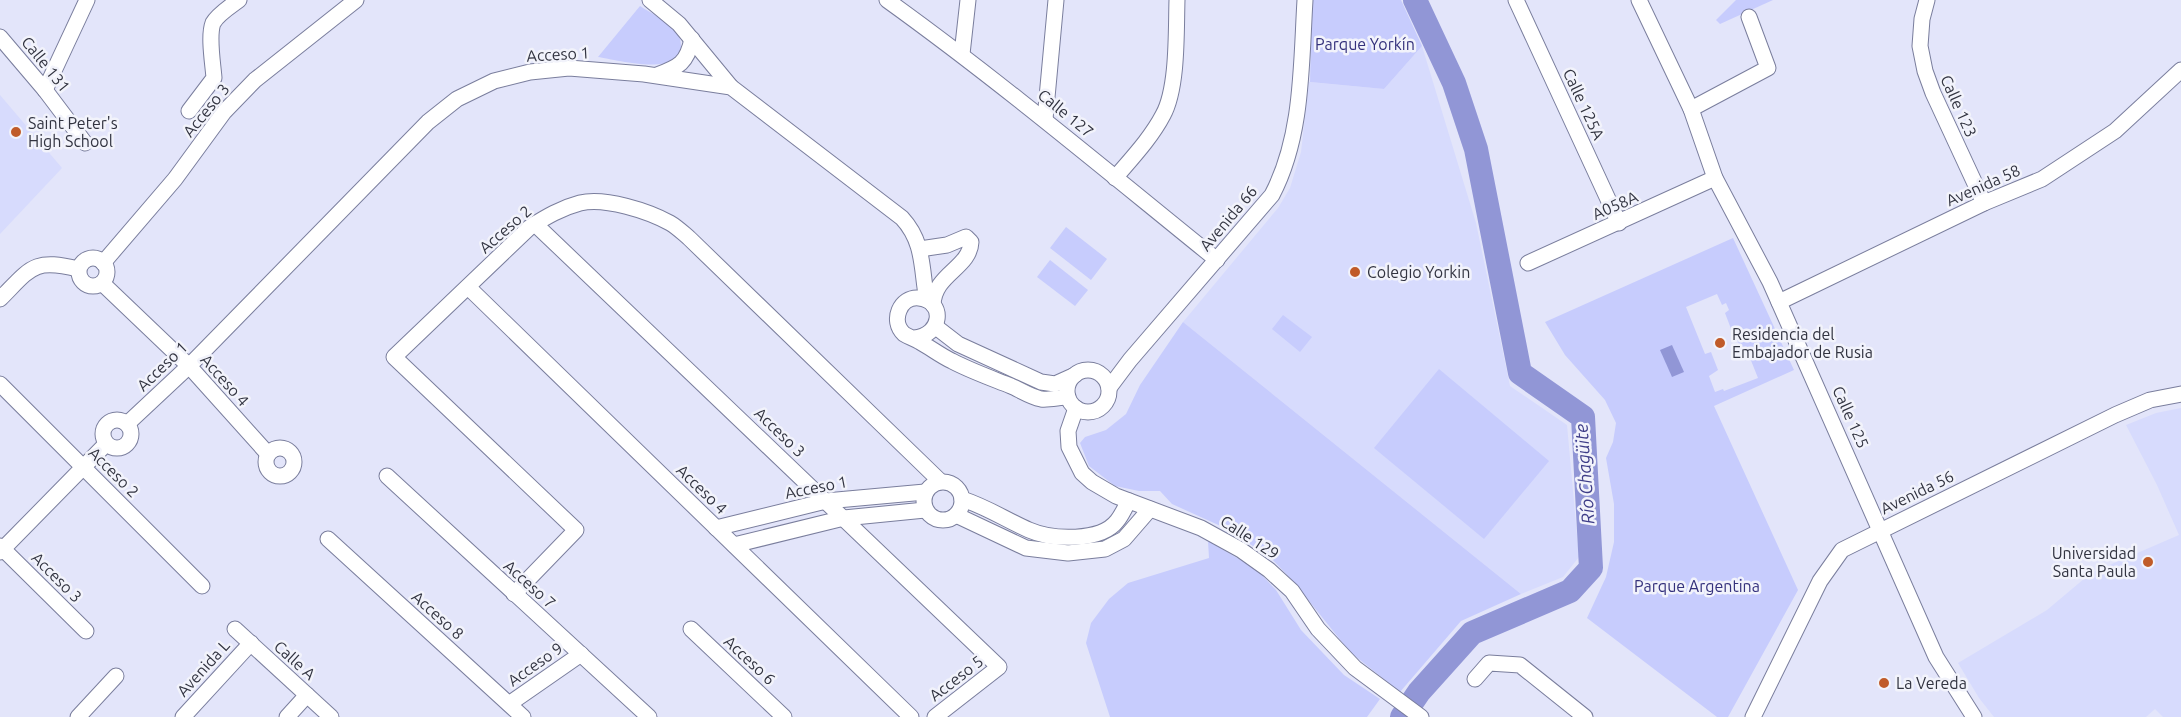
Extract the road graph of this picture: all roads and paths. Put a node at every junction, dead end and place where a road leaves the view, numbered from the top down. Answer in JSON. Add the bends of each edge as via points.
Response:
{"nodes":[{"id":1,"x":87,"y":0,"type":"edge"},
{"id":2,"x":239,"y":0,"type":"edge"},
{"id":3,"x":356,"y":0,"type":"edge"},
{"id":4,"x":650,"y":0,"type":"edge"},
{"id":5,"x":887,"y":0,"type":"edge"},
{"id":6,"x":968,"y":0,"type":"edge"},
{"id":7,"x":1056,"y":0,"type":"edge"},
{"id":8,"x":1177,"y":0,"type":"edge"},
{"id":9,"x":1305,"y":0,"type":"edge"},
{"id":10,"x":1516,"y":0,"type":"edge"},
{"id":11,"x":1927,"y":0,"type":"edge"},
{"id":12,"x":1640,"y":1,"type":"edge"},
{"id":13,"x":1749,"y":17,"type":"dead end"},
{"id":14,"x":0,"y":37,"type":"edge"},
{"id":15,"x":692,"y":39,"type":"junction"},
{"id":16,"x":962,"y":54,"type":"junction"},
{"id":17,"x":2181,"y":70,"type":"edge"},
{"id":18,"x":657,"y":75,"type":"junction"},
{"id":19,"x":731,"y":87,"type":"junction"},
{"id":20,"x":45,"y":90,"type":"junction"},
{"id":21,"x":1691,"y":109,"type":"junction"},
{"id":22,"x":189,"y":111,"type":"dead end"},
{"id":23,"x":1045,"y":119,"type":"junction"},
{"id":24,"x":85,"y":143,"type":"dead end"},
{"id":25,"x":1116,"y":178,"type":"junction"},
{"id":26,"x":1715,"y":178,"type":"junction"},
{"id":27,"x":1984,"y":203,"type":"junction"},
{"id":28,"x":1619,"y":223,"type":"junction"},
{"id":29,"x":535,"y":224,"type":"junction"},
{"id":30,"x":920,"y":249,"type":"junction"},
{"id":31,"x":1217,"y":260,"type":"junction"},
{"id":32,"x":103,"y":263,"type":"junction"},
{"id":33,"x":1528,"y":263,"type":"dead end"},
{"id":34,"x":78,"y":269,"type":"junction"},
{"id":35,"x":923,"y":279,"type":"junction"},
{"id":36,"x":102,"y":283,"type":"junction"},
{"id":37,"x":468,"y":287,"type":"junction"},
{"id":38,"x":0,"y":299,"type":"edge"},
{"id":39,"x":906,"y":301,"type":"junction"},
{"id":40,"x":930,"y":303,"type":"junction"},
{"id":41,"x":1779,"y":303,"type":"junction"},
{"id":42,"x":936,"y":327,"type":"junction"},
{"id":43,"x":914,"y":338,"type":"junction"},
{"id":44,"x":1130,"y":360,"type":"junction"},
{"id":45,"x":189,"y":366,"type":"junction"},
{"id":46,"x":1096,"y":372,"type":"junction"},
{"id":47,"x":1075,"y":375,"type":"junction"},
{"id":48,"x":0,"y":384,"type":"edge"},
{"id":49,"x":1109,"y":388,"type":"junction"},
{"id":50,"x":2181,"y":394,"type":"edge"},
{"id":51,"x":1072,"y":402,"type":"junction"},
{"id":52,"x":268,"y":454,"type":"dead end"},
{"id":53,"x":83,"y":467,"type":"junction"},
{"id":54,"x":387,"y":476,"type":"dead end"},
{"id":55,"x":940,"y":481,"type":"junction"},
{"id":56,"x":925,"y":492,"type":"junction"},
{"id":57,"x":962,"y":499,"type":"junction"},
{"id":58,"x":826,"y":501,"type":"junction"},
{"id":59,"x":1129,"y":501,"type":"junction"},
{"id":60,"x":1150,"y":509,"type":"junction"},
{"id":61,"x":926,"y":510,"type":"junction"},
{"id":62,"x":956,"y":515,"type":"junction"},
{"id":63,"x":844,"y":518,"type":"junction"},
{"id":64,"x":716,"y":528,"type":"junction"},
{"id":65,"x":1881,"y":530,"type":"junction"},
{"id":66,"x":328,"y":539,"type":"dead end"},
{"id":67,"x":734,"y":545,"type":"junction"},
{"id":68,"x":1,"y":549,"type":"edge"},
{"id":69,"x":202,"y":586,"type":"dead end"},
{"id":70,"x":514,"y":594,"type":"junction"},
{"id":71,"x":235,"y":629,"type":"dead end"},
{"id":72,"x":691,"y":629,"type":"dead end"},
{"id":73,"x":86,"y":631,"type":"dead end"},
{"id":74,"x":250,"y":643,"type":"junction"},
{"id":75,"x":581,"y":654,"type":"junction"},
{"id":76,"x":999,"y":667,"type":"joint"},
{"id":77,"x":116,"y":676,"type":"dead end"},
{"id":78,"x":1475,"y":679,"type":"dead end"},
{"id":79,"x":307,"y":695,"type":"junction"},
{"id":80,"x":509,"y":704,"type":"junction"},
{"id":81,"x":1417,"y":714,"type":"edge"},
{"id":82,"x":78,"y":717,"type":"edge"},
{"id":83,"x":183,"y":717,"type":"edge"},
{"id":84,"x":287,"y":717,"type":"edge"},
{"id":85,"x":332,"y":717,"type":"edge"},
{"id":86,"x":523,"y":717,"type":"edge"},
{"id":87,"x":649,"y":717,"type":"edge"},
{"id":88,"x":784,"y":717,"type":"edge"},
{"id":89,"x":911,"y":717,"type":"edge"},
{"id":90,"x":935,"y":717,"type":"edge"},
{"id":91,"x":1586,"y":717,"type":"edge"},
{"id":92,"x":1753,"y":717,"type":"edge"},
{"id":93,"x":1974,"y":717,"type":"edge"}],
"edges":[{"from":1,"to":20,"type":"street"},
{"from":2,"to":22,"type":"street","via":[[213,24],[214,78]]},
{"from":3,"to":32,"type":"street","name":"Acceso 3","via":[[255,80]]},
{"from":4,"to":15,"type":"street"},
{"from":5,"to":16,"type":"street","name":"Calle 127"},
{"from":6,"to":16,"type":"street"},
{"from":7,"to":23,"type":"street"},
{"from":8,"to":25,"type":"street","via":[[1172,88],[1164,113]]},
{"from":9,"to":31,"type":"street","name":"Avenida 66","via":[[1290,148],[1272,195]]},
{"from":10,"to":28,"type":"street","name":"Calle 125A"},
{"from":11,"to":27,"type":"street","name":"Calle 123","via":[[1920,45],[1925,71]]},
{"from":12,"to":21,"type":"street","name":"Calle 125"},
{"from":13,"to":21,"type":"street","via":[[1768,68]]},
{"from":14,"to":20,"type":"street","name":"Calle 131"},
{"from":15,"to":18,"type":"street","via":[[681,64]]},
{"from":15,"to":19,"type":"street"},
{"from":16,"to":23,"type":"street","name":"Calle 127"},
{"from":17,"to":27,"type":"street","name":"Avenida 58","via":[[2115,131],[2042,179]]},
{"from":18,"to":19,"type":"street","name":"Acceso 1"},
{"from":18,"to":45,"type":"street","name":"Acceso 1","via":[[569,68],[530,72],[494,81],[457,99],[428,122]]},
{"from":19,"to":30,"type":"street","name":"Acceso 1","via":[[902,218]]},
{"from":20,"to":24,"type":"street","name":"Calle 131"},
{"from":21,"to":26,"type":"street","name":"Calle 125"},
{"from":23,"to":25,"type":"street","name":"Calle 127"},
{"from":25,"to":31,"type":"street","name":"Calle 127"},
{"from":26,"to":28,"type":"street","name":"A058A"},
{"from":26,"to":41,"type":"street","name":"Calle 125"},
{"from":27,"to":41,"type":"street","name":"Avenida 58"},
{"from":28,"to":33,"type":"street","name":"A058A"},
{"from":29,"to":37,"type":"street","name":"Acceso 2"},
{"from":29,"to":55,"type":"street","name":"Acceso 2","via":[[582,202],[614,204],[672,224]]},
{"from":29,"to":58,"type":"street","name":"Acceso 3"},
{"from":30,"to":35,"type":"street","name":"Acceso 1"},
{"from":30,"to":40,"type":"street","via":[[966,237],[971,242],[969,253],[937,287]]},
{"from":31,"to":44,"type":"street","name":"Avenida 66"},
{"from":32,"to":34,"type":"street","via":[[88,258]]},
{"from":32,"to":36,"type":"street","via":[[107,273]]},
{"from":34,"to":36,"type":"street","via":[[79,279],[86,286]]},
{"from":34,"to":38,"type":"street","via":[[46,263],[36,266]]},
{"from":35,"to":39,"type":"street"},
{"from":35,"to":40,"type":"street","name":"Acceso 1"},
{"from":36,"to":45,"type":"street","name":"Acceso 4"},
{"from":37,"to":64,"type":"street","name":"Acceso 4"},
{"from":37,"to":70,"type":"street","name":"Acceso 2","via":[[394,357],[576,530]]},
{"from":39,"to":40,"type":"street","via":[[917,298]]},
{"from":39,"to":43,"type":"street","via":[[897,318],[905,335]]},
{"from":40,"to":42,"type":"street","name":"Acceso 1","via":[[936,312]]},
{"from":41,"to":65,"type":"street","name":"Calle 125"},
{"from":42,"to":43,"type":"street","via":[[923,338]]},
{"from":42,"to":47,"type":"street","via":[[958,344],[1041,382],[1055,384]]},
{"from":43,"to":51,"type":"street","via":[[951,361],[1041,399]]},
{"from":44,"to":46,"type":"street","name":"Avenida 66"},
{"from":44,"to":49,"type":"street","name":"Avenida 66"},
{"from":45,"to":52,"type":"street","name":"Acceso 4"},
{"from":45,"to":53,"type":"street","name":"Acceso 1","via":[[128,424],[132,434],[128,443],[120,448],[106,444]]},
{"from":46,"to":47,"type":"street","via":[[1085,370]]},
{"from":46,"to":49,"type":"street"},
{"from":47,"to":51,"type":"street","via":[[1068,385]]},
{"from":48,"to":53,"type":"street","name":"Acceso 2"},
{"from":49,"to":51,"type":"street","via":[[1107,401],[1096,411],[1083,411]]},
{"from":50,"to":65,"type":"street","name":"Avenida 56","via":[[2150,400],[2115,415]]},
{"from":51,"to":59,"type":"street","name":"Calle 129","via":[[1068,447],[1074,461],[1092,482]]},
{"from":53,"to":68,"type":"street"},
{"from":53,"to":69,"type":"street","name":"Acceso 2"},
{"from":54,"to":70,"type":"street","name":"Acceso 7"},
{"from":55,"to":56,"type":"street"},
{"from":55,"to":57,"type":"street","via":[[957,488]]},
{"from":56,"to":58,"type":"street","name":"Acceso 1"},
{"from":56,"to":61,"type":"street"},
{"from":57,"to":59,"type":"street","via":[[1031,531],[1066,537],[1103,532],[1117,522]]},
{"from":57,"to":62,"type":"street"},
{"from":58,"to":63,"type":"street","name":"Acceso 3"},
{"from":58,"to":64,"type":"street","name":"Acceso 1"},
{"from":59,"to":60,"type":"street","name":"Calle 129"},
{"from":60,"to":62,"type":"street","via":[[1124,539],[1105,549],[1068,554],[1026,548]]},
{"from":60,"to":81,"type":"street","name":"Calle 129","via":[[1201,528],[1241,549],[1269,570],[1292,591],[1318,629],[1355,668]]},
{"from":61,"to":62,"type":"street","via":[[939,520]]},
{"from":61,"to":63,"type":"street"},
{"from":63,"to":67,"type":"street"},
{"from":63,"to":76,"type":"street","name":"Acceso 3"},
{"from":64,"to":67,"type":"street","name":"Acceso 4"},
{"from":65,"to":92,"type":"street","name":"Avenida 56","via":[[1842,550],[1829,566]]},
{"from":65,"to":93,"type":"street","name":"Calle 125","via":[[1936,657]]},
{"from":66,"to":80,"type":"street","name":"Acceso 8"},
{"from":67,"to":89,"type":"street","name":"Acceso 4"},
{"from":68,"to":73,"type":"street","name":"Acceso 3"},
{"from":70,"to":75,"type":"street","name":"Acceso 7"},
{"from":71,"to":74,"type":"street","name":"Calle A"},
{"from":72,"to":88,"type":"street","name":"Acceso 6"},
{"from":74,"to":79,"type":"street","name":"Calle A"},
{"from":74,"to":83,"type":"street","name":"Avenida L"},
{"from":75,"to":80,"type":"street","name":"Acceso 9"},
{"from":75,"to":87,"type":"street","name":"Acceso 7"},
{"from":76,"to":90,"type":"street","name":"Acceso 5"},
{"from":77,"to":82,"type":"street"},
{"from":78,"to":91,"type":"street","via":[[1489,663],[1520,665]]},
{"from":79,"to":84,"type":"street"},
{"from":79,"to":85,"type":"street","name":"Calle A"},
{"from":80,"to":86,"type":"street","name":"Acceso 8"}]}
